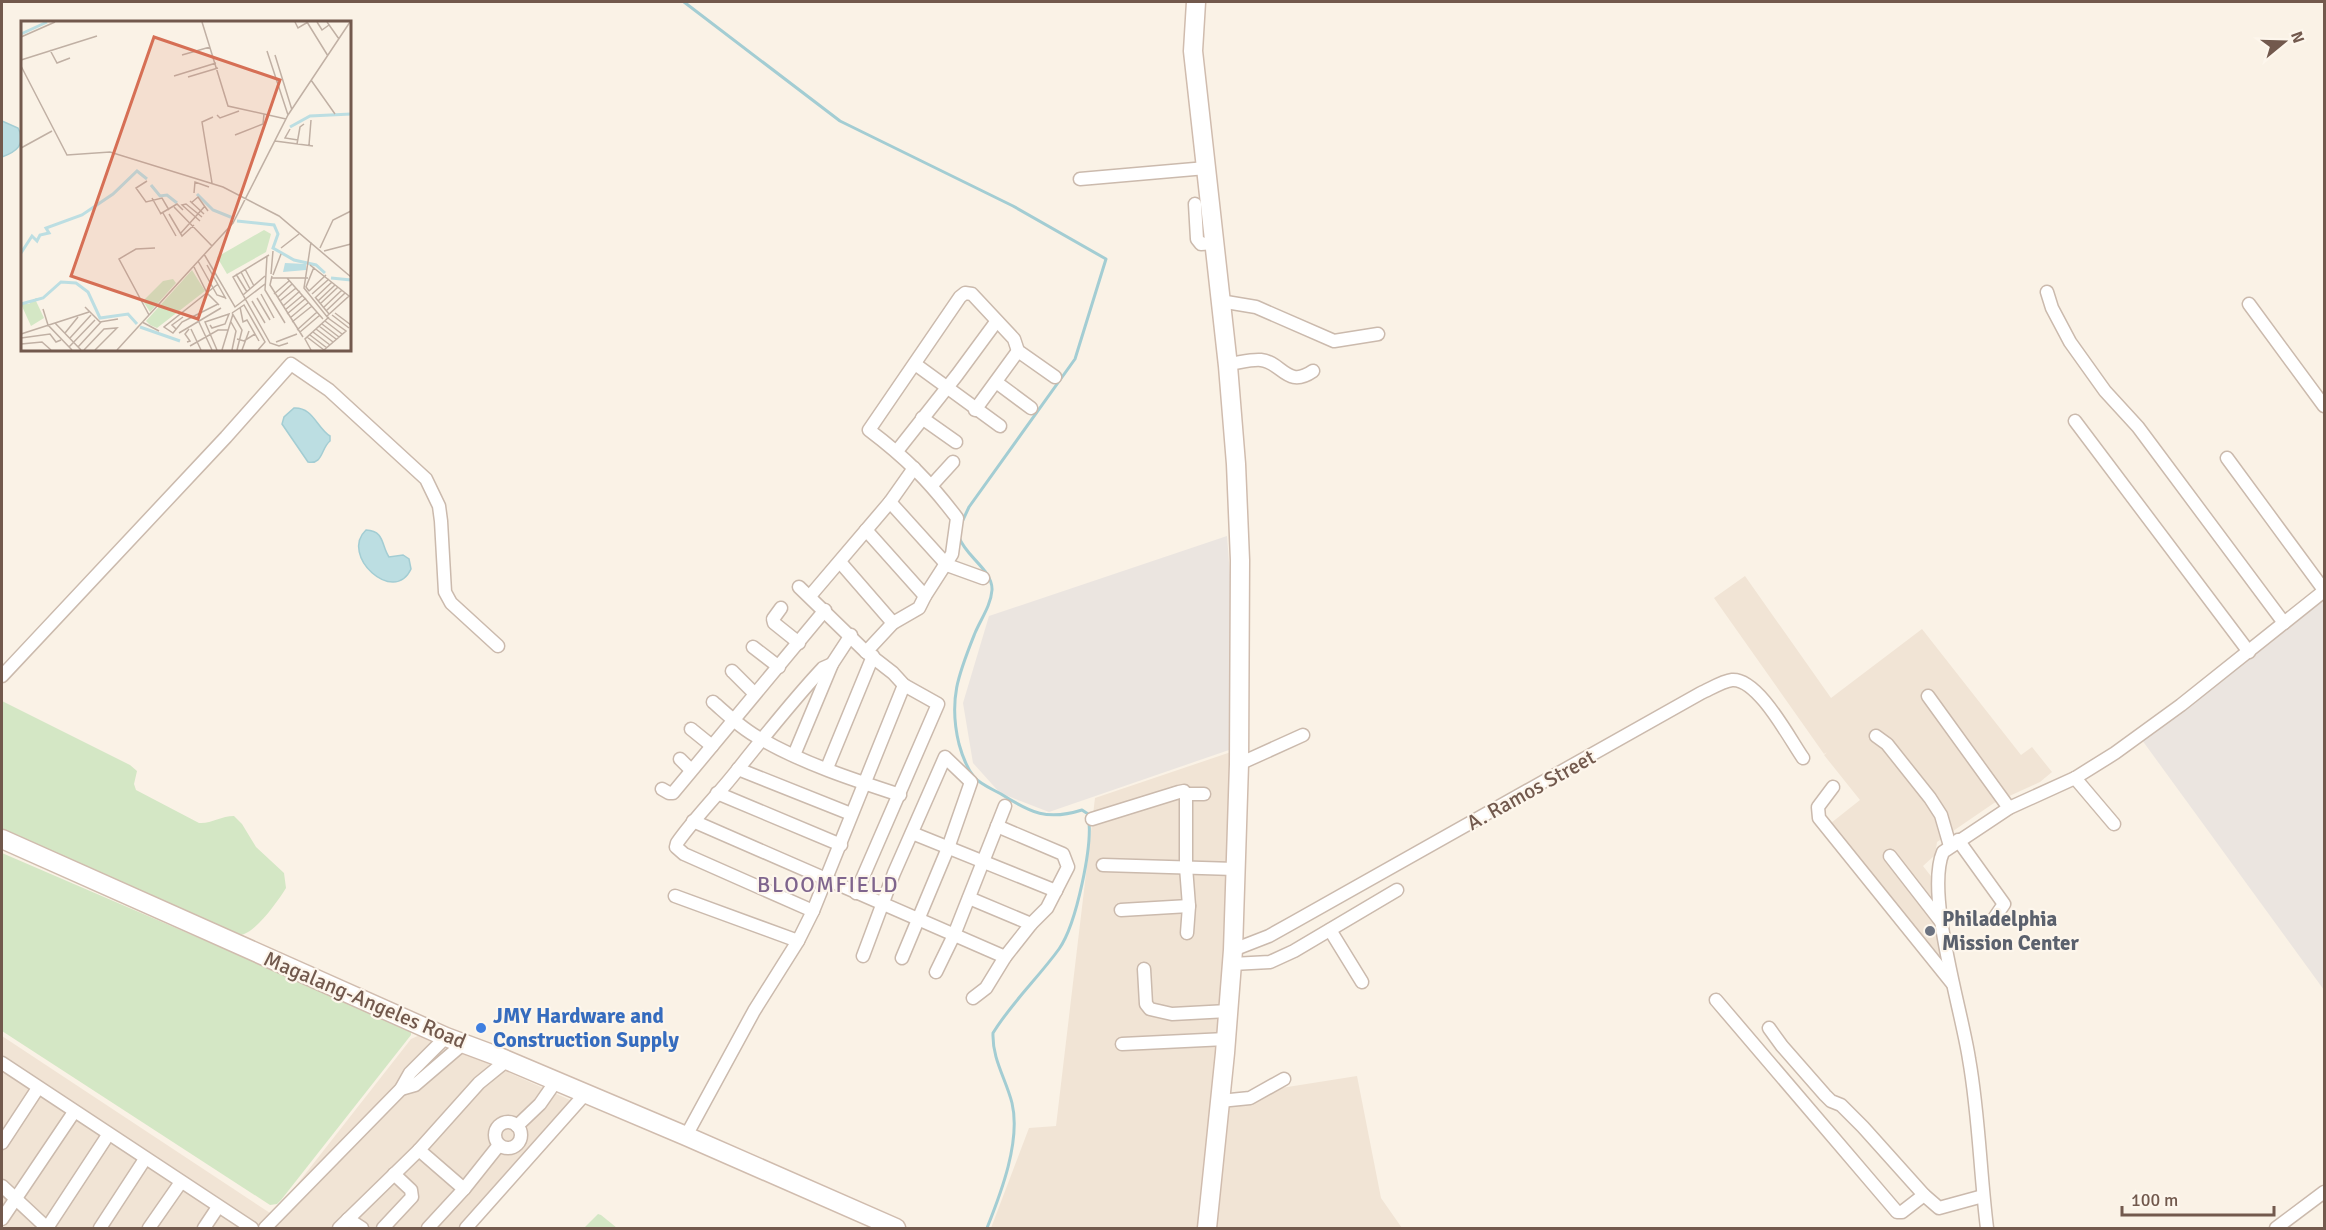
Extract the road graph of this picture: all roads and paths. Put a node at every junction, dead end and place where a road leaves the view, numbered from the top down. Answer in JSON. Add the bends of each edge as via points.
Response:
{"nodes":[{"id":1,"x":1196,"y":2,"type":"edge"},
{"id":2,"x":1206,"y":168,"type":"junction"},
{"id":3,"x":1080,"y":179,"type":"dead end"},
{"id":4,"x":1195,"y":204,"type":"dead end"},
{"id":5,"x":1215,"y":243,"type":"junction"},
{"id":6,"x":2047,"y":292,"type":"dead end"},
{"id":7,"x":1220,"y":301,"type":"junction"},
{"id":8,"x":2249,"y":304,"type":"dead end"},
{"id":9,"x":996,"y":322,"type":"junction"},
{"id":10,"x":1378,"y":334,"type":"dead end"},
{"id":11,"x":1018,"y":351,"type":"junction"},
{"id":12,"x":915,"y":364,"type":"junction"},
{"id":13,"x":1227,"y":364,"type":"junction"},
{"id":14,"x":1313,"y":371,"type":"dead end"},
{"id":15,"x":1054,"y":377,"type":"dead end"},
{"id":16,"x":996,"y":382,"type":"junction"},
{"id":17,"x":947,"y":388,"type":"junction"},
{"id":18,"x":2325,"y":406,"type":"edge"},
{"id":19,"x":1031,"y":408,"type":"dead end"},
{"id":20,"x":975,"y":410,"type":"junction"},
{"id":21,"x":922,"y":418,"type":"junction"},
{"id":22,"x":2075,"y":421,"type":"dead end"},
{"id":23,"x":1000,"y":426,"type":"dead end"},
{"id":24,"x":956,"y":442,"type":"dead end"},
{"id":25,"x":897,"y":451,"type":"junction"},
{"id":26,"x":2228,"y":458,"type":"dead end"},
{"id":27,"x":953,"y":462,"type":"dead end"},
{"id":28,"x":914,"y":468,"type":"junction"},
{"id":29,"x":932,"y":484,"type":"junction"},
{"id":30,"x":890,"y":502,"type":"junction"},
{"id":31,"x":866,"y":531,"type":"junction"},
{"id":32,"x":840,"y":562,"type":"junction"},
{"id":33,"x":947,"y":565,"type":"junction"},
{"id":34,"x":982,"y":578,"type":"dead end"},
{"id":35,"x":799,"y":586,"type":"dead end"},
{"id":36,"x":2325,"y":591,"type":"edge"},
{"id":37,"x":810,"y":596,"type":"junction"},
{"id":38,"x":925,"y":596,"type":"junction"},
{"id":39,"x":781,"y":608,"type":"dead end"},
{"id":40,"x":825,"y":610,"type":"junction"},
{"id":41,"x":893,"y":623,"type":"junction"},
{"id":42,"x":2284,"y":623,"type":"junction"},
{"id":43,"x":850,"y":635,"type":"junction"},
{"id":44,"x":800,"y":643,"type":"junction"},
{"id":45,"x":498,"y":646,"type":"dead end"},
{"id":46,"x":753,"y":646,"type":"dead end"},
{"id":47,"x":2249,"y":652,"type":"junction"},
{"id":48,"x":870,"y":654,"type":"junction"},
{"id":49,"x":832,"y":664,"type":"junction"},
{"id":50,"x":779,"y":667,"type":"junction"},
{"id":51,"x":732,"y":671,"type":"dead end"},
{"id":52,"x":2,"y":676,"type":"edge"},
{"id":53,"x":904,"y":685,"type":"junction"},
{"id":54,"x":754,"y":693,"type":"junction"},
{"id":55,"x":1928,"y":696,"type":"dead end"},
{"id":56,"x":713,"y":702,"type":"dead end"},
{"id":57,"x":732,"y":719,"type":"junction"},
{"id":58,"x":691,"y":729,"type":"dead end"},
{"id":59,"x":1303,"y":735,"type":"dead end"},
{"id":60,"x":1876,"y":736,"type":"dead end"},
{"id":61,"x":760,"y":739,"type":"junction"},
{"id":62,"x":712,"y":746,"type":"junction"},
{"id":63,"x":794,"y":755,"type":"junction"},
{"id":64,"x":1803,"y":758,"type":"dead end"},
{"id":65,"x":680,"y":759,"type":"dead end"},
{"id":66,"x":1239,"y":764,"type":"junction"},
{"id":67,"x":827,"y":768,"type":"junction"},
{"id":68,"x":738,"y":769,"type":"junction"},
{"id":69,"x":691,"y":770,"type":"junction"},
{"id":70,"x":2075,"y":778,"type":"junction"},
{"id":71,"x":865,"y":783,"type":"junction"},
{"id":72,"x":1833,"y":787,"type":"dead end"},
{"id":73,"x":662,"y":789,"type":"dead end"},
{"id":74,"x":717,"y":792,"type":"junction"},
{"id":75,"x":1186,"y":794,"type":"junction"},
{"id":76,"x":1204,"y":794,"type":"dead end"},
{"id":77,"x":900,"y":795,"type":"junction"},
{"id":78,"x":1005,"y":806,"type":"dead end"},
{"id":79,"x":2009,"y":808,"type":"junction"},
{"id":80,"x":851,"y":814,"type":"junction"},
{"id":81,"x":1092,"y":819,"type":"dead end"},
{"id":82,"x":693,"y":821,"type":"junction"},
{"id":83,"x":2114,"y":824,"type":"dead end"},
{"id":84,"x":997,"y":826,"type":"junction"},
{"id":85,"x":912,"y":833,"type":"junction"},
{"id":86,"x":2,"y":839,"type":"edge"},
{"id":87,"x":1954,"y":843,"type":"junction"},
{"id":88,"x":841,"y":845,"type":"junction"},
{"id":89,"x":948,"y":848,"type":"junction"},
{"id":90,"x":1890,"y":856,"type":"dead end"},
{"id":91,"x":982,"y":862,"type":"junction"},
{"id":92,"x":1103,"y":865,"type":"dead end"},
{"id":93,"x":1186,"y":867,"type":"junction"},
{"id":94,"x":1235,"y":868,"type":"junction"},
{"id":95,"x":826,"y":878,"type":"junction"},
{"id":96,"x":1397,"y":890,"type":"dead end"},
{"id":97,"x":1056,"y":891,"type":"junction"},
{"id":98,"x":856,"y":893,"type":"junction"},
{"id":99,"x":675,"y":896,"type":"dead end"},
{"id":100,"x":969,"y":898,"type":"junction"},
{"id":101,"x":882,"y":905,"type":"junction"},
{"id":102,"x":1189,"y":906,"type":"junction"},
{"id":103,"x":1121,"y":910,"type":"dead end"},
{"id":104,"x":813,"y":911,"type":"junction"},
{"id":105,"x":918,"y":920,"type":"junction"},
{"id":106,"x":1993,"y":920,"type":"dead end"},
{"id":107,"x":1942,"y":923,"type":"junction"},
{"id":108,"x":1031,"y":924,"type":"junction"},
{"id":109,"x":1330,"y":930,"type":"junction"},
{"id":110,"x":1187,"y":933,"type":"dead end"},
{"id":111,"x":954,"y":935,"type":"junction"},
{"id":112,"x":798,"y":941,"type":"junction"},
{"id":113,"x":863,"y":956,"type":"dead end"},
{"id":114,"x":1005,"y":957,"type":"junction"},
{"id":115,"x":1232,"y":957,"type":"junction"},
{"id":116,"x":902,"y":958,"type":"dead end"},
{"id":117,"x":1144,"y":969,"type":"dead end"},
{"id":118,"x":936,"y":972,"type":"dead end"},
{"id":119,"x":1362,"y":982,"type":"dead end"},
{"id":120,"x":1954,"y":987,"type":"junction"},
{"id":121,"x":973,"y":998,"type":"dead end"},
{"id":122,"x":1716,"y":1000,"type":"dead end"},
{"id":123,"x":1228,"y":1011,"type":"junction"},
{"id":124,"x":1769,"y":1028,"type":"dead end"},
{"id":125,"x":446,"y":1037,"type":"junction"},
{"id":126,"x":1226,"y":1039,"type":"junction"},
{"id":127,"x":464,"y":1043,"type":"junction"},
{"id":128,"x":1122,"y":1044,"type":"dead end"},
{"id":129,"x":431,"y":1053,"type":"junction"},
{"id":130,"x":506,"y":1061,"type":"junction"},
{"id":131,"x":442,"y":1062,"type":"junction"},
{"id":132,"x":2,"y":1064,"type":"edge"},
{"id":133,"x":1284,"y":1079,"type":"dead end"},
{"id":134,"x":556,"y":1081,"type":"junction"},
{"id":135,"x":38,"y":1088,"type":"junction"},
{"id":136,"x":401,"y":1089,"type":"junction"},
{"id":137,"x":586,"y":1093,"type":"junction"},
{"id":138,"x":1220,"y":1101,"type":"junction"},
{"id":139,"x":74,"y":1112,"type":"junction"},
{"id":140,"x":517,"y":1126,"type":"junction"},
{"id":141,"x":108,"y":1135,"type":"junction"},
{"id":142,"x":686,"y":1136,"type":"junction"},
{"id":143,"x":2,"y":1143,"type":"edge"},
{"id":144,"x":499,"y":1145,"type":"junction"},
{"id":145,"x":419,"y":1150,"type":"junction"},
{"id":146,"x":145,"y":1159,"type":"junction"},
{"id":147,"x":394,"y":1174,"type":"junction"},
{"id":148,"x":181,"y":1182,"type":"junction"},
{"id":149,"x":2,"y":1186,"type":"edge"},
{"id":150,"x":464,"y":1189,"type":"junction"},
{"id":151,"x":2325,"y":1192,"type":"edge"},
{"id":152,"x":1924,"y":1195,"type":"junction"},
{"id":153,"x":1983,"y":1196,"type":"junction"},
{"id":154,"x":15,"y":1199,"type":"junction"},
{"id":155,"x":218,"y":1207,"type":"junction"},
{"id":156,"x":2,"y":1219,"type":"edge"},
{"id":157,"x":348,"y":1219,"type":"junction"},
{"id":158,"x":47,"y":1228,"type":"edge"},
{"id":159,"x":100,"y":1228,"type":"edge"},
{"id":160,"x":149,"y":1228,"type":"edge"},
{"id":161,"x":204,"y":1228,"type":"edge"},
{"id":162,"x":252,"y":1228,"type":"edge"},
{"id":163,"x":265,"y":1228,"type":"edge"},
{"id":164,"x":339,"y":1228,"type":"edge"},
{"id":165,"x":362,"y":1228,"type":"edge"},
{"id":166,"x":383,"y":1228,"type":"edge"},
{"id":167,"x":428,"y":1228,"type":"edge"},
{"id":168,"x":466,"y":1228,"type":"edge"},
{"id":169,"x":896,"y":1228,"type":"edge"},
{"id":170,"x":1207,"y":1228,"type":"edge"},
{"id":171,"x":1987,"y":1228,"type":"edge"},
{"id":172,"x":2276,"y":1228,"type":"edge"}],
"edges":[{"from":1,"to":2,"type":"street","via":[[1193,51]]},
{"from":2,"to":3,"type":"street"},
{"from":2,"to":5,"type":"street"},
{"from":4,"to":5,"type":"street","via":[[1197,239],[1201,244]]},
{"from":5,"to":7,"type":"street"},
{"from":6,"to":42,"type":"street","via":[[2070,342],[2105,391],[2138,427]]},
{"from":7,"to":10,"type":"street","via":[[1256,307],[1334,340]]},
{"from":7,"to":13,"type":"street"},
{"from":8,"to":18,"type":"street"},
{"from":9,"to":11,"type":"street","via":[[1014,339]]},
{"from":9,"to":12,"type":"street","via":[[972,294],[965,293]]},
{"from":9,"to":17,"type":"street"},
{"from":11,"to":15,"type":"street"},
{"from":11,"to":16,"type":"street"},
{"from":12,"to":17,"type":"street"},
{"from":12,"to":25,"type":"street","via":[[869,430]]},
{"from":13,"to":14,"type":"street","via":[[1261,360],[1299,378]]},
{"from":13,"to":66,"type":"street","via":[[1240,560]]},
{"from":16,"to":19,"type":"street"},
{"from":16,"to":20,"type":"street"},
{"from":17,"to":20,"type":"street"},
{"from":17,"to":21,"type":"street"},
{"from":20,"to":23,"type":"street"},
{"from":21,"to":24,"type":"street"},
{"from":21,"to":25,"type":"street"},
{"from":22,"to":47,"type":"street"},
{"from":25,"to":28,"type":"street"},
{"from":26,"to":36,"type":"street"},
{"from":27,"to":29,"type":"street"},
{"from":28,"to":29,"type":"street"},
{"from":28,"to":30,"type":"street"},
{"from":29,"to":33,"type":"street","via":[[957,518]]},
{"from":30,"to":31,"type":"street"},
{"from":30,"to":33,"type":"street"},
{"from":31,"to":32,"type":"street"},
{"from":31,"to":38,"type":"street"},
{"from":32,"to":37,"type":"street"},
{"from":32,"to":41,"type":"street"},
{"from":33,"to":34,"type":"street"},
{"from":33,"to":38,"type":"street"},
{"from":35,"to":37,"type":"street"},
{"from":36,"to":42,"type":"street"},
{"from":37,"to":40,"type":"street"},
{"from":38,"to":41,"type":"street","via":[[918,608]]},
{"from":39,"to":44,"type":"street","via":[[774,623]]},
{"from":40,"to":43,"type":"street"},
{"from":40,"to":44,"type":"street"},
{"from":41,"to":48,"type":"street"},
{"from":42,"to":47,"type":"street"},
{"from":43,"to":48,"type":"street"},
{"from":43,"to":49,"type":"street"},
{"from":44,"to":50,"type":"street"},
{"from":45,"to":52,"type":"street","via":[[445,592],[439,506],[426,480],[329,390],[291,364]]},
{"from":46,"to":50,"type":"street"},
{"from":47,"to":70,"type":"street","via":[[2115,753]]},
{"from":48,"to":53,"type":"street"},
{"from":48,"to":67,"type":"street"},
{"from":49,"to":61,"type":"street","via":[[823,669]]},
{"from":49,"to":63,"type":"street"},
{"from":50,"to":54,"type":"street"},
{"from":51,"to":54,"type":"street"},
{"from":53,"to":71,"type":"street"},
{"from":53,"to":77,"type":"street","via":[[938,704]]},
{"from":54,"to":57,"type":"street"},
{"from":55,"to":79,"type":"street"},
{"from":56,"to":57,"type":"street"},
{"from":57,"to":61,"type":"street"},
{"from":57,"to":62,"type":"street"},
{"from":58,"to":62,"type":"street"},
{"from":59,"to":66,"type":"street"},
{"from":60,"to":87,"type":"street","via":[[1887,744],[1930,798]]},
{"from":61,"to":63,"type":"street"},
{"from":61,"to":68,"type":"street"},
{"from":62,"to":69,"type":"street"},
{"from":63,"to":67,"type":"street"},
{"from":64,"to":115,"type":"street","name":"A. Ramos Street","via":[[1757,691],[1746,683],[1731,680],[1701,693]]},
{"from":65,"to":69,"type":"street"},
{"from":66,"to":94,"type":"street"},
{"from":67,"to":71,"type":"street"},
{"from":68,"to":74,"type":"street"},
{"from":68,"to":80,"type":"street"},
{"from":69,"to":73,"type":"street","via":[[673,793]]},
{"from":70,"to":79,"type":"street"},
{"from":70,"to":83,"type":"street"},
{"from":71,"to":77,"type":"street"},
{"from":71,"to":80,"type":"street"},
{"from":72,"to":120,"type":"street","via":[[1818,807],[1819,818]]},
{"from":74,"to":82,"type":"street"},
{"from":74,"to":88,"type":"street"},
{"from":75,"to":76,"type":"street"},
{"from":75,"to":81,"type":"street","via":[[1179,792]]},
{"from":75,"to":93,"type":"street"},
{"from":77,"to":98,"type":"street"},
{"from":78,"to":84,"type":"street"},
{"from":79,"to":87,"type":"street"},
{"from":80,"to":88,"type":"street"},
{"from":82,"to":95,"type":"street"},
{"from":82,"to":104,"type":"street","via":[[676,843],[678,851]]},
{"from":84,"to":91,"type":"street"},
{"from":84,"to":97,"type":"street","via":[[1063,854],[1068,867]]},
{"from":85,"to":89,"type":"street"},
{"from":85,"to":89,"type":"street","via":[[945,757],[971,782]]},
{"from":85,"to":101,"type":"street"},
{"from":86,"to":125,"type":"street","name":"Magalang-Angeles Road"},
{"from":87,"to":106,"type":"street","via":[[2004,904]]},
{"from":87,"to":107,"type":"street","via":[[1938,863]]},
{"from":88,"to":95,"type":"street"},
{"from":89,"to":91,"type":"street"},
{"from":89,"to":105,"type":"street"},
{"from":90,"to":107,"type":"street"},
{"from":91,"to":97,"type":"street"},
{"from":91,"to":100,"type":"street"},
{"from":92,"to":93,"type":"street"},
{"from":93,"to":94,"type":"street"},
{"from":93,"to":102,"type":"street"},
{"from":94,"to":115,"type":"street"},
{"from":95,"to":98,"type":"street"},
{"from":95,"to":104,"type":"street"},
{"from":96,"to":109,"type":"street"},
{"from":97,"to":108,"type":"street","via":[[1047,908]]},
{"from":98,"to":101,"type":"street"},
{"from":99,"to":112,"type":"street"},
{"from":100,"to":108,"type":"street"},
{"from":100,"to":111,"type":"street"},
{"from":101,"to":105,"type":"street"},
{"from":101,"to":113,"type":"street"},
{"from":102,"to":103,"type":"street"},
{"from":102,"to":110,"type":"street"},
{"from":104,"to":112,"type":"street"},
{"from":105,"to":111,"type":"street"},
{"from":105,"to":116,"type":"street"},
{"from":107,"to":120,"type":"street"},
{"from":108,"to":114,"type":"street"},
{"from":109,"to":115,"type":"street","via":[[1270,962]]},
{"from":109,"to":119,"type":"street"},
{"from":111,"to":114,"type":"street"},
{"from":111,"to":118,"type":"street"},
{"from":112,"to":142,"type":"street","via":[[754,1011]]},
{"from":114,"to":121,"type":"street","via":[[986,988]]},
{"from":115,"to":123,"type":"street"},
{"from":117,"to":123,"type":"street","via":[[1146,1004],[1150,1009],[1172,1014]]},
{"from":120,"to":153,"type":"street","via":[[1970,1060]]},
{"from":122,"to":152,"type":"street","via":[[1897,1212]]},
{"from":123,"to":126,"type":"street"},
{"from":124,"to":152,"type":"street","via":[[1825,1095],[1863,1127]]},
{"from":125,"to":127,"type":"street","name":"Magalang-Angeles Road"},
{"from":125,"to":129,"type":"street"},
{"from":126,"to":128,"type":"street"},
{"from":126,"to":138,"type":"street"},
{"from":127,"to":130,"type":"street","name":"Magalang-Angeles Road"},
{"from":127,"to":131,"type":"street"},
{"from":129,"to":131,"type":"street","via":[[435,1061]]},
{"from":129,"to":136,"type":"street","via":[[410,1073]]},
{"from":130,"to":134,"type":"street","name":"Magalang-Angeles Road"},
{"from":130,"to":145,"type":"street","via":[[479,1083]]},
{"from":131,"to":136,"type":"street","via":[[415,1084]]},
{"from":132,"to":135,"type":"street"},
{"from":133,"to":138,"type":"street","via":[[1250,1098]]},
{"from":134,"to":137,"type":"street","name":"Magalang-Angeles Road"},
{"from":134,"to":140,"type":"street"},
{"from":135,"to":139,"type":"street"},
{"from":135,"to":143,"type":"street"},
{"from":136,"to":163,"type":"street"},
{"from":137,"to":142,"type":"street","name":"Magalang-Angeles Road"},
{"from":137,"to":168,"type":"street"},
{"from":138,"to":170,"type":"street"},
{"from":139,"to":141,"type":"street"},
{"from":139,"to":154,"type":"street"},
{"from":140,"to":144,"type":"street","via":[[521,1138],[516,1146]]},
{"from":140,"to":144,"type":"street","via":[[509,1122],[500,1124],[495,1132]]},
{"from":141,"to":146,"type":"street"},
{"from":141,"to":158,"type":"street"},
{"from":142,"to":169,"type":"street","name":"Magalang-Angeles Road"},
{"from":144,"to":150,"type":"street"},
{"from":145,"to":147,"type":"street"},
{"from":145,"to":150,"type":"street"},
{"from":146,"to":148,"type":"street"},
{"from":146,"to":159,"type":"street"},
{"from":147,"to":157,"type":"street"},
{"from":147,"to":166,"type":"street","via":[[411,1190],[412,1197]]},
{"from":148,"to":155,"type":"street"},
{"from":148,"to":160,"type":"street"},
{"from":149,"to":154,"type":"street"},
{"from":150,"to":167,"type":"street"},
{"from":151,"to":172,"type":"street"},
{"from":152,"to":153,"type":"street","via":[[1939,1208]]},
{"from":153,"to":171,"type":"street"},
{"from":154,"to":156,"type":"street"},
{"from":154,"to":158,"type":"street"},
{"from":155,"to":161,"type":"street"},
{"from":155,"to":162,"type":"street"},
{"from":157,"to":164,"type":"street"},
{"from":157,"to":165,"type":"street"}]}
